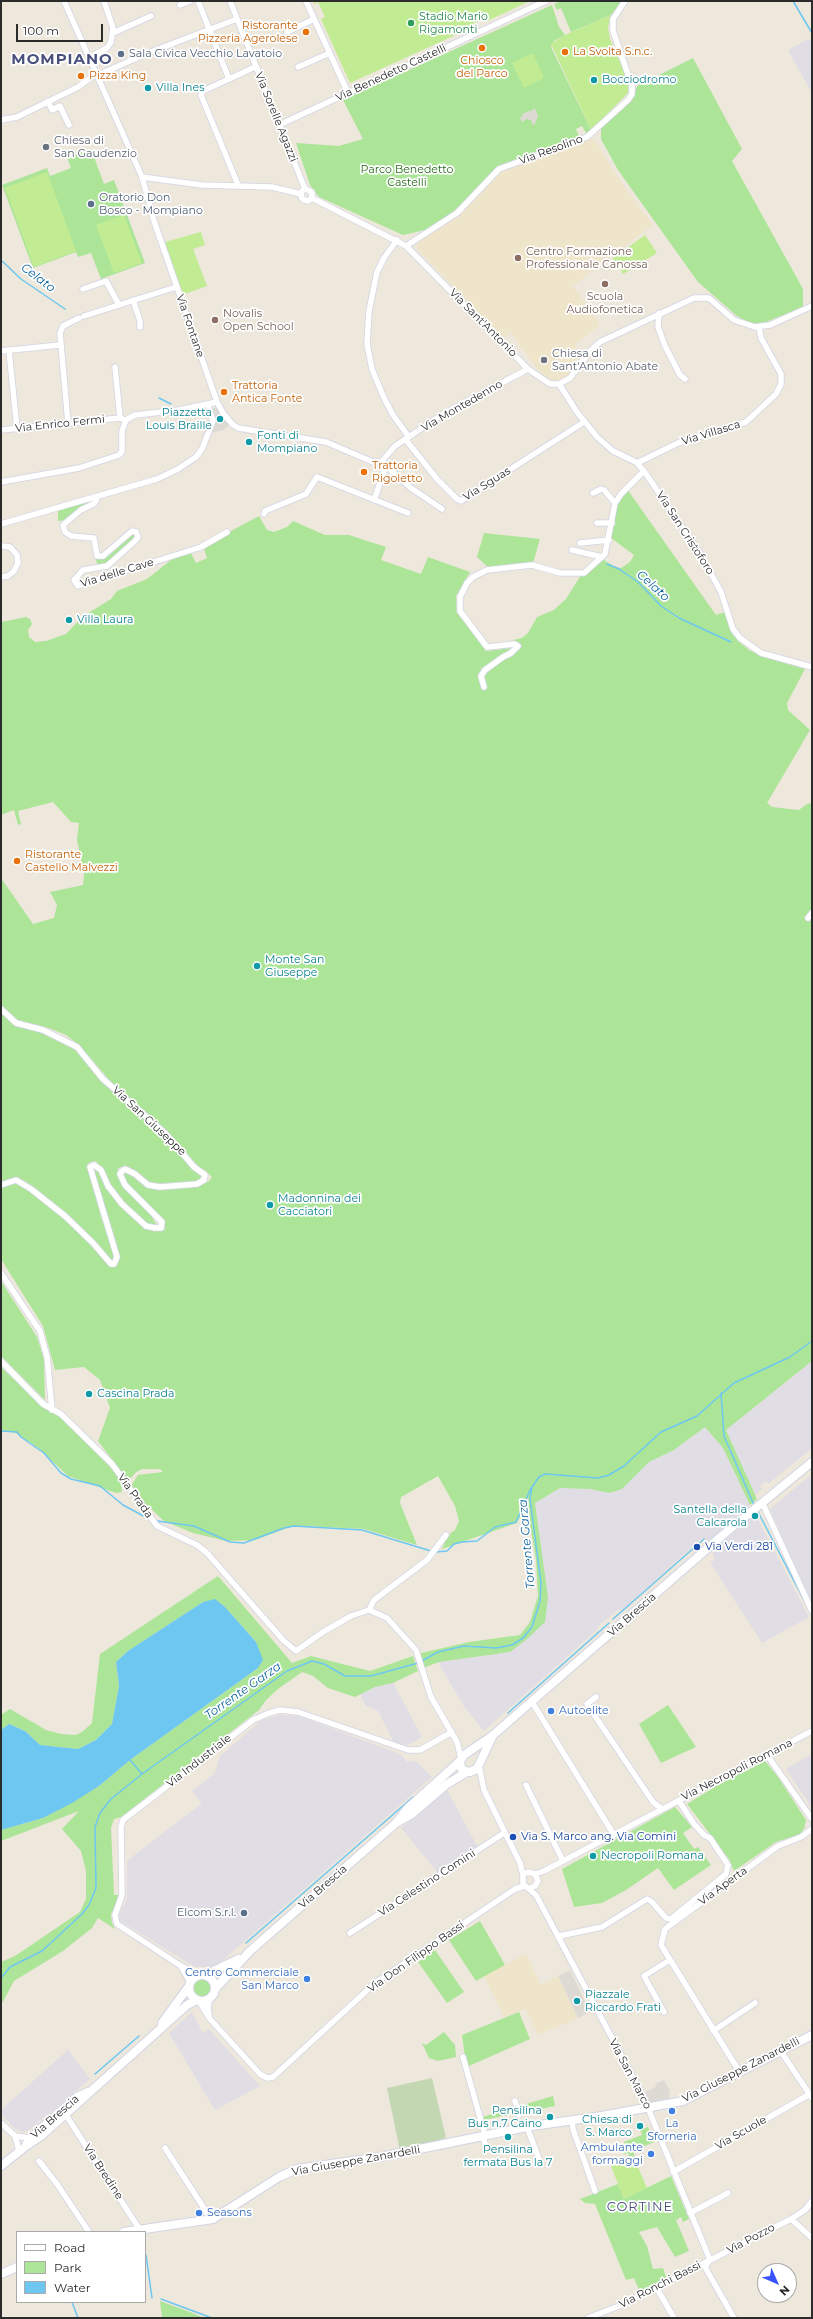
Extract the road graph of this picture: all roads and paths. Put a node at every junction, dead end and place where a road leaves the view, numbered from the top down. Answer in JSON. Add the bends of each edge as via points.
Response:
{"nodes":[{"id":1,"x":64,"y":1,"type":"edge"},
{"id":2,"x":104,"y":1,"type":"edge"},
{"id":3,"x":190,"y":1,"type":"edge"},
{"id":4,"x":198,"y":1,"type":"edge"},
{"id":5,"x":230,"y":1,"type":"edge"},
{"id":6,"x":306,"y":1,"type":"edge"},
{"id":7,"x":546,"y":1,"type":"edge"},
{"id":8,"x":625,"y":1,"type":"edge"},
{"id":9,"x":180,"y":5,"type":"dead end"},
{"id":10,"x":151,"y":16,"type":"dead end"},
{"id":11,"x":314,"y":19,"type":"junction"},
{"id":12,"x":237,"y":20,"type":"junction"},
{"id":13,"x":210,"y":30,"type":"junction"},
{"id":14,"x":287,"y":32,"type":"dead end"},
{"id":15,"x":113,"y":33,"type":"junction"},
{"id":16,"x":330,"y":53,"type":"junction"},
{"id":17,"x":90,"y":57,"type":"junction"},
{"id":18,"x":256,"y":67,"type":"junction"},
{"id":19,"x":298,"y":67,"type":"dead end"},
{"id":20,"x":98,"y":74,"type":"junction"},
{"id":21,"x":230,"y":79,"type":"junction"},
{"id":22,"x":348,"y":93,"type":"junction"},
{"id":23,"x":48,"y":101,"type":"junction"},
{"id":24,"x":1,"y":120,"type":"edge"},
{"id":25,"x":279,"y":124,"type":"junction"},
{"id":26,"x":69,"y":125,"type":"dead end"},
{"id":27,"x":142,"y":177,"type":"junction"},
{"id":28,"x":238,"y":185,"type":"junction"},
{"id":29,"x":305,"y":189,"type":"junction"},
{"id":30,"x":301,"y":194,"type":"junction"},
{"id":31,"x":312,"y":198,"type":"junction"},
{"id":32,"x":397,"y":240,"type":"junction"},
{"id":33,"x":406,"y":246,"type":"junction"},
{"id":34,"x":176,"y":287,"type":"junction"},
{"id":35,"x":83,"y":289,"type":"dead end"},
{"id":36,"x":133,"y":300,"type":"junction"},
{"id":37,"x":119,"y":305,"type":"junction"},
{"id":38,"x":812,"y":306,"type":"edge"},
{"id":39,"x":659,"y":313,"type":"junction"},
{"id":40,"x":649,"y":318,"type":"junction"},
{"id":41,"x":140,"y":327,"type":"dead end"},
{"id":42,"x":658,"y":327,"type":"junction"},
{"id":43,"x":759,"y":327,"type":"junction"},
{"id":44,"x":60,"y":345,"type":"junction"},
{"id":45,"x":9,"y":350,"type":"junction"},
{"id":46,"x":1,"y":351,"type":"edge"},
{"id":47,"x":115,"y":367,"type":"dead end"},
{"id":48,"x":528,"y":369,"type":"junction"},
{"id":49,"x":684,"y":380,"type":"dead end"},
{"id":50,"x":559,"y":384,"type":"junction"},
{"id":51,"x":217,"y":402,"type":"junction"},
{"id":52,"x":208,"y":404,"type":"junction"},
{"id":53,"x":120,"y":418,"type":"junction"},
{"id":54,"x":126,"y":420,"type":"junction"},
{"id":55,"x":584,"y":422,"type":"junction"},
{"id":56,"x":68,"y":423,"type":"junction"},
{"id":57,"x":17,"y":429,"type":"junction"},
{"id":58,"x":1,"y":430,"type":"edge"},
{"id":59,"x":407,"y":438,"type":"junction"},
{"id":60,"x":638,"y":463,"type":"junction"},
{"id":61,"x":186,"y":464,"type":"junction"},
{"id":62,"x":383,"y":464,"type":"junction"},
{"id":63,"x":193,"y":468,"type":"dead end"},
{"id":64,"x":178,"y":469,"type":"junction"},
{"id":65,"x":644,"y":471,"type":"junction"},
{"id":66,"x":1,"y":482,"type":"edge"},
{"id":67,"x":158,"y":483,"type":"dead end"},
{"id":68,"x":594,"y":493,"type":"dead end"},
{"id":69,"x":98,"y":496,"type":"junction"},
{"id":70,"x":374,"y":500,"type":"junction"},
{"id":71,"x":615,"y":503,"type":"junction"},
{"id":72,"x":442,"y":509,"type":"dead end"},
{"id":73,"x":408,"y":513,"type":"dead end"},
{"id":74,"x":264,"y":514,"type":"dead end"},
{"id":75,"x":1,"y":520,"type":"edge"},
{"id":76,"x":9,"y":522,"type":"junction"},
{"id":77,"x":597,"y":523,"type":"dead end"},
{"id":78,"x":612,"y":523,"type":"junction"},
{"id":79,"x":1,"y":524,"type":"edge"},
{"id":80,"x":227,"y":532,"type":"dead end"},
{"id":81,"x":609,"y":540,"type":"junction"},
{"id":82,"x":580,"y":543,"type":"dead end"},
{"id":83,"x":1,"y":546,"type":"edge"},
{"id":84,"x":572,"y":550,"type":"dead end"},
{"id":85,"x":602,"y":557,"type":"junction"},
{"id":86,"x":1,"y":576,"type":"edge"},
{"id":87,"x":812,"y":667,"type":"edge"},
{"id":88,"x":484,"y":688,"type":"dead end"},
{"id":89,"x":812,"y":913,"type":"edge"},
{"id":90,"x":812,"y":918,"type":"edge"},
{"id":91,"x":1,"y":1009,"type":"edge"},
{"id":92,"x":1,"y":1185,"type":"edge"},
{"id":93,"x":1,"y":1273,"type":"edge"},
{"id":94,"x":1,"y":1361,"type":"edge"},
{"id":95,"x":52,"y":1410,"type":"junction"},
{"id":96,"x":812,"y":1462,"type":"edge"},
{"id":97,"x":758,"y":1506,"type":"junction"},
{"id":98,"x":446,"y":1535,"type":"dead end"},
{"id":99,"x":369,"y":1610,"type":"junction"},
{"id":100,"x":812,"y":1611,"type":"edge"},
{"id":101,"x":596,"y":1697,"type":"dead end"},
{"id":102,"x":532,"y":1702,"type":"junction"},
{"id":103,"x":812,"y":1731,"type":"edge"},
{"id":104,"x":452,"y":1732,"type":"junction"},
{"id":105,"x":492,"y":1736,"type":"junction"},
{"id":106,"x":767,"y":1755,"type":"junction"},
{"id":107,"x":464,"y":1756,"type":"junction"},
{"id":108,"x":479,"y":1764,"type":"junction"},
{"id":109,"x":468,"y":1772,"type":"junction"},
{"id":110,"x":481,"y":1777,"type":"junction"},
{"id":111,"x":526,"y":1785,"type":"dead end"},
{"id":112,"x":679,"y":1800,"type":"junction"},
{"id":113,"x":653,"y":1802,"type":"junction"},
{"id":114,"x":662,"y":1809,"type":"junction"},
{"id":115,"x":655,"y":1813,"type":"junction"},
{"id":116,"x":812,"y":1818,"type":"edge"},
{"id":117,"x":396,"y":1823,"type":"junction"},
{"id":118,"x":812,"y":1829,"type":"edge"},
{"id":119,"x":504,"y":1833,"type":"junction"},
{"id":120,"x":614,"y":1835,"type":"junction"},
{"id":121,"x":563,"y":1861,"type":"junction"},
{"id":122,"x":544,"y":1871,"type":"junction"},
{"id":123,"x":535,"y":1874,"type":"joint"},
{"id":124,"x":529,"y":1881,"type":"junction"},
{"id":125,"x":350,"y":1933,"type":"dead end"},
{"id":126,"x":559,"y":1936,"type":"junction"},
{"id":127,"x":250,"y":1951,"type":"junction"},
{"id":128,"x":670,"y":1960,"type":"junction"},
{"id":129,"x":181,"y":1966,"type":"junction"},
{"id":130,"x":202,"y":1975,"type":"junction"},
{"id":131,"x":190,"y":1984,"type":"junction"},
{"id":132,"x":215,"y":1989,"type":"junction"},
{"id":133,"x":210,"y":1998,"type":"junction"},
{"id":134,"x":198,"y":2000,"type":"junction"},
{"id":135,"x":755,"y":2003,"type":"dead end"},
{"id":136,"x":664,"y":2012,"type":"dead end"},
{"id":137,"x":210,"y":2019,"type":"junction"},
{"id":138,"x":713,"y":2031,"type":"junction"},
{"id":139,"x":154,"y":2035,"type":"junction"},
{"id":140,"x":812,"y":2035,"type":"edge"},
{"id":141,"x":780,"y":2050,"type":"junction"},
{"id":142,"x":464,"y":2057,"type":"dead end"},
{"id":143,"x":739,"y":2071,"type":"junction"},
{"id":144,"x":88,"y":2092,"type":"junction"},
{"id":145,"x":811,"y":2096,"type":"edge"},
{"id":146,"x":515,"y":2101,"type":"dead end"},
{"id":147,"x":648,"y":2108,"type":"junction"},
{"id":148,"x":66,"y":2115,"type":"junction"},
{"id":149,"x":519,"y":2115,"type":"dead end"},
{"id":150,"x":572,"y":2120,"type":"junction"},
{"id":151,"x":1,"y":2123,"type":"edge"},
{"id":152,"x":527,"y":2127,"type":"junction"},
{"id":153,"x":15,"y":2136,"type":"junction"},
{"id":154,"x":484,"y":2136,"type":"junction"},
{"id":155,"x":30,"y":2138,"type":"junction"},
{"id":156,"x":485,"y":2144,"type":"dead end"},
{"id":157,"x":26,"y":2146,"type":"junction"},
{"id":158,"x":165,"y":2148,"type":"dead end"},
{"id":159,"x":19,"y":2151,"type":"junction"},
{"id":160,"x":39,"y":2161,"type":"dead end"},
{"id":161,"x":540,"y":2162,"type":"dead end"},
{"id":162,"x":1,"y":2163,"type":"edge"},
{"id":163,"x":1,"y":2166,"type":"edge"},
{"id":164,"x":673,"y":2172,"type":"junction"},
{"id":165,"x":595,"y":2191,"type":"dead end"},
{"id":166,"x":728,"y":2192,"type":"dead end"},
{"id":167,"x":812,"y":2201,"type":"edge"},
{"id":168,"x":690,"y":2213,"type":"junction"},
{"id":169,"x":791,"y":2218,"type":"junction"},
{"id":170,"x":211,"y":2219,"type":"junction"},
{"id":171,"x":140,"y":2230,"type":"junction"},
{"id":172,"x":86,"y":2231,"type":"edge"},
{"id":173,"x":132,"y":2231,"type":"edge"},
{"id":174,"x":812,"y":2238,"type":"edge"},
{"id":175,"x":710,"y":2260,"type":"junction"},
{"id":176,"x":16,"y":2267,"type":"edge"},
{"id":177,"x":1,"y":2274,"type":"edge"},
{"id":178,"x":656,"y":2287,"type":"junction"},
{"id":179,"x":588,"y":2318,"type":"edge"},
{"id":180,"x":674,"y":2318,"type":"edge"},
{"id":181,"x":734,"y":2318,"type":"edge"}],
"edges":[{"from":1,"to":17,"type":"street","name":"Via Fontane"},
{"from":2,"to":15,"type":"street"},
{"from":3,"to":9,"type":"street"},
{"from":4,"to":13,"type":"street"},
{"from":5,"to":12,"type":"street","name":"Via Sorelle Agazzi"},
{"from":6,"to":11,"type":"street"},
{"from":7,"to":22,"type":"street","name":"Via Benedetto Castelli"},
{"from":8,"to":33,"type":"street","name":"Via Resolino","via":[[613,19],[613,31],[632,86],[632,94],[628,100],[587,137],[499,169],[457,213]]},
{"from":10,"to":15,"type":"street"},
{"from":11,"to":14,"type":"street"},
{"from":11,"to":16,"type":"street"},
{"from":12,"to":13,"type":"street"},
{"from":12,"to":18,"type":"street","name":"Via Sorelle Agazzi"},
{"from":13,"to":20,"type":"street"},
{"from":13,"to":21,"type":"street"},
{"from":15,"to":17,"type":"street","via":[[107,48]]},
{"from":16,"to":19,"type":"street"},
{"from":16,"to":22,"type":"street"},
{"from":17,"to":20,"type":"street","name":"Via Fontane"},
{"from":18,"to":21,"type":"street"},
{"from":18,"to":25,"type":"street","name":"Via Sorelle Agazzi"},
{"from":20,"to":23,"type":"street","via":[[78,88]]},
{"from":20,"to":27,"type":"street","name":"Via Fontane"},
{"from":21,"to":28,"type":"street","via":[[203,91],[201,95]]},
{"from":22,"to":25,"type":"street","name":"Via Benedetto Castelli"},
{"from":23,"to":24,"type":"street","via":[[17,117]]},
{"from":23,"to":26,"type":"street","via":[[52,110],[60,106]]},
{"from":25,"to":29,"type":"street","name":"Via Sorelle Agazzi"},
{"from":27,"to":28,"type":"street","name":"Via Sant'Antonio","via":[[202,185]]},
{"from":27,"to":34,"type":"street","name":"Via Fontane"},
{"from":28,"to":30,"type":"street","name":"Via Sant'Antonio","via":[[272,186]]},
{"from":29,"to":30,"type":"street"},
{"from":29,"to":31,"type":"street","name":"Via Sant'Antonio","via":[[312,192]]},
{"from":30,"to":31,"type":"street","name":"Via Sant'Antonio","via":[[306,200]]},
{"from":31,"to":32,"type":"street","name":"Via Sant'Antonio"},
{"from":32,"to":33,"type":"street","name":"Via Sant'Antonio"},
{"from":32,"to":59,"type":"street","via":[[377,272],[369,311],[367,344],[372,369],[384,398]]},
{"from":33,"to":48,"type":"street","name":"Via Sant'Antonio"},
{"from":34,"to":36,"type":"street"},
{"from":34,"to":51,"type":"street","name":"Via Fontane"},
{"from":35,"to":37,"type":"street","via":[[106,281]]},
{"from":36,"to":37,"type":"street"},
{"from":36,"to":41,"type":"street"},
{"from":37,"to":44,"type":"street","via":[[63,326]]},
{"from":38,"to":43,"type":"street","via":[[770,325]]},
{"from":39,"to":40,"type":"street"},
{"from":39,"to":42,"type":"street"},
{"from":39,"to":43,"type":"street","via":[[694,298],[705,297],[713,300],[740,323]]},
{"from":40,"to":42,"type":"street"},
{"from":40,"to":50,"type":"street","via":[[596,345],[575,373]]},
{"from":42,"to":49,"type":"street"},
{"from":43,"to":60,"type":"street","name":"Via Villasca","via":[[761,338],[781,374],[782,384],[776,394],[746,422],[678,443]]},
{"from":44,"to":45,"type":"street"},
{"from":44,"to":56,"type":"street"},
{"from":45,"to":46,"type":"street"},
{"from":45,"to":57,"type":"street"},
{"from":47,"to":53,"type":"street","name":"Via Enrico Fermi"},
{"from":48,"to":50,"type":"street","name":"Via Sant'Antonio","via":[[546,383]]},
{"from":48,"to":59,"type":"street","name":"Via Montedenno","via":[[457,406]]},
{"from":50,"to":55,"type":"street","name":"Via San Cristoforo"},
{"from":51,"to":52,"type":"street"},
{"from":51,"to":62,"type":"street","name":"Via Fontane","via":[[232,424],[238,428],[326,442]]},
{"from":52,"to":54,"type":"street","via":[[135,415]]},
{"from":52,"to":61,"type":"street","name":"Via delle Cave","via":[[213,421],[208,435],[199,453]]},
{"from":53,"to":54,"type":"street","name":"Via Enrico Fermi"},
{"from":53,"to":56,"type":"street","name":"Via Enrico Fermi"},
{"from":54,"to":66,"type":"street","via":[[122,431],[122,451],[119,455],[78,468]]},
{"from":55,"to":59,"type":"street","name":"Via Sguas","via":[[461,501],[437,479]]},
{"from":55,"to":60,"type":"street","name":"Via San Cristoforo","via":[[609,449]]},
{"from":56,"to":57,"type":"street","name":"Via Enrico Fermi"},
{"from":57,"to":58,"type":"street","name":"Via Enrico Fermi"},
{"from":59,"to":62,"type":"street","name":"Via Montedenno","via":[[387,453]]},
{"from":60,"to":65,"type":"street","name":"Via San Cristoforo"},
{"from":61,"to":63,"type":"street"},
{"from":61,"to":64,"type":"street","name":"Via delle Cave"},
{"from":62,"to":70,"type":"street"},
{"from":62,"to":72,"type":"street","name":"Via Fontane","via":[[411,488]]},
{"from":64,"to":67,"type":"street","name":"Via delle Cave","via":[[173,476]]},
{"from":64,"to":69,"type":"street","name":"Via delle Cave","via":[[157,479]]},
{"from":65,"to":71,"type":"street"},
{"from":65,"to":87,"type":"street","name":"Via San Cristoforo","via":[[700,553],[721,592],[733,629],[740,638],[761,653]]},
{"from":68,"to":71,"type":"street","via":[[601,488]]},
{"from":69,"to":76,"type":"street","name":"Via delle Cave"},
{"from":69,"to":80,"type":"street","name":"Via delle Cave","via":[[95,503],[81,510],[63,525],[65,532],[71,536],[94,538],[97,556],[102,556],[132,532],[136,532],[138,537],[107,566],[83,570],[74,580],[78,586],[201,547]]},
{"from":70,"to":73,"type":"street"},
{"from":70,"to":74,"type":"street","via":[[317,477],[306,494],[265,511]]},
{"from":71,"to":78,"type":"street"},
{"from":75,"to":76,"type":"street"},
{"from":76,"to":79,"type":"street","name":"Via delle Cave"},
{"from":77,"to":78,"type":"street"},
{"from":78,"to":81,"type":"street"},
{"from":81,"to":82,"type":"street"},
{"from":81,"to":85,"type":"street"},
{"from":83,"to":86,"type":"street","via":[[10,547],[17,555],[18,563],[14,572],[8,576]]},
{"from":84,"to":85,"type":"street"},
{"from":85,"to":88,"type":"street","via":[[584,573],[560,573],[532,565],[487,570],[467,583],[460,597],[460,610],[487,647],[515,644],[518,646],[512,653],[485,670],[481,676]]},
{"from":89,"to":90,"type":"street","via":[[808,918]]},
{"from":91,"to":92,"type":"street","name":"Via San Giuseppe","via":[[16,1023],[43,1030],[77,1047],[103,1079],[165,1133],[205,1175],[204,1180],[197,1184],[160,1187],[148,1185],[135,1174],[122,1170],[120,1174],[125,1185],[162,1222],[162,1228],[156,1228],[146,1226],[122,1204],[108,1186],[101,1170],[94,1165],[90,1167],[117,1257],[114,1264],[111,1264],[66,1216],[31,1189],[16,1180]]},
{"from":93,"to":95,"type":"street","via":[[40,1331],[48,1357]]},
{"from":94,"to":95,"type":"street","name":"Via Prada"},
{"from":95,"to":99,"type":"street","name":"Via Prada","via":[[61,1414],[112,1464],[158,1526],[197,1545],[207,1553],[284,1641],[296,1651],[351,1616]]},
{"from":96,"to":97,"type":"main road","name":"Via Brescia"},
{"from":97,"to":100,"type":"street"},
{"from":97,"to":102,"type":"main road","name":"Via Brescia"},
{"from":98,"to":99,"type":"street","via":[[427,1560],[374,1600]]},
{"from":99,"to":104,"type":"street","via":[[387,1618],[418,1655],[431,1697]]},
{"from":101,"to":113,"type":"street","via":[[587,1704]]},
{"from":102,"to":105,"type":"main road","name":"Via Brescia"},
{"from":102,"to":120,"type":"street"},
{"from":103,"to":106,"type":"street","name":"Via Necropoli Romana"},
{"from":104,"to":107,"type":"street"},
{"from":104,"to":129,"type":"street","name":"Via Industriale","via":[[420,1750],[408,1750],[298,1712],[286,1710],[269,1713],[253,1720],[123,1820],[120,1827],[122,1895],[115,1921]]},
{"from":105,"to":107,"type":"main road","name":"Via Brescia"},
{"from":105,"to":108,"type":"main road","name":"Via Brescia"},
{"from":106,"to":112,"type":"street","name":"Via Necropoli Romana"},
{"from":106,"to":116,"type":"street"},
{"from":107,"to":108,"type":"main road","via":[[477,1756]]},
{"from":107,"to":109,"type":"main road","via":[[462,1768]]},
{"from":107,"to":117,"type":"main road","name":"Via Brescia","via":[[407,1809]]},
{"from":108,"to":109,"type":"main road","name":"Via Brescia","via":[[474,1771]]},
{"from":108,"to":110,"type":"street"},
{"from":109,"to":110,"type":"street"},
{"from":109,"to":117,"type":"main road","name":"Via Brescia","via":[[447,1784],[412,1814]]},
{"from":110,"to":119,"type":"street","via":[[484,1790]]},
{"from":111,"to":121,"type":"street"},
{"from":112,"to":114,"type":"street","name":"Via Necropoli Romana"},
{"from":112,"to":126,"type":"street","name":"Via Aperta","via":[[694,1824],[710,1838],[728,1865],[728,1871],[722,1879],[671,1919],[666,1918],[647,1899],[602,1927]]},
{"from":113,"to":114,"type":"street"},
{"from":113,"to":115,"type":"street","via":[[652,1808]]},
{"from":114,"to":115,"type":"street","name":"Via Necropoli Romana"},
{"from":115,"to":120,"type":"street","name":"Via Necropoli Romana"},
{"from":117,"to":127,"type":"main road","name":"Via Brescia"},
{"from":118,"to":128,"type":"street","name":"Via Aperta","via":[[801,1837],[778,1846],[665,1929],[661,1945]]},
{"from":119,"to":124,"type":"street"},
{"from":119,"to":125,"type":"street","name":"Via Celestino Comini"},
{"from":120,"to":121,"type":"street","name":"Via Necropoli Romana"},
{"from":121,"to":122,"type":"street","name":"Via Necropoli Romana"},
{"from":122,"to":123,"type":"street","name":"Via Necropoli Romana"},
{"from":122,"to":124,"type":"street","name":"Via Necropoli Romana"},
{"from":123,"to":124,"type":"street","name":"Via San Marco"},
{"from":124,"to":126,"type":"street","name":"Via San Marco"},
{"from":124,"to":137,"type":"street","name":"Via Don Filippo Bassi","via":[[375,1983],[273,2077],[267,2078],[260,2074]]},
{"from":126,"to":147,"type":"street","name":"Via San Marco"},
{"from":127,"to":130,"type":"main road","name":"Via Brescia","via":[[227,1966]]},
{"from":127,"to":132,"type":"main road","name":"Via Brescia"},
{"from":128,"to":136,"type":"street","via":[[644,1976]]},
{"from":128,"to":138,"type":"street","name":"Via Aperta"},
{"from":129,"to":130,"type":"street","name":"Via Industriale"},
{"from":129,"to":131,"type":"street","name":"Via Industriale"},
{"from":130,"to":131,"type":"main road","name":"Via Brescia"},
{"from":130,"to":132,"type":"main road","via":[[213,1980]]},
{"from":131,"to":134,"type":"main road","via":[[191,1996]]},
{"from":131,"to":139,"type":"main road","name":"Via Brescia"},
{"from":132,"to":133,"type":"main road","name":"Via Brescia"},
{"from":133,"to":134,"type":"main road","name":"Via Brescia"},
{"from":133,"to":137,"type":"street"},
{"from":134,"to":137,"type":"street"},
{"from":134,"to":139,"type":"main road","name":"Via Brescia","via":[[186,2005]]},
{"from":135,"to":138,"type":"street"},
{"from":138,"to":143,"type":"street","name":"Via Aperta"},
{"from":139,"to":144,"type":"main road","name":"Via Brescia"},
{"from":140,"to":141,"type":"main road","name":"Via Giuseppe Zanardelli"},
{"from":141,"to":143,"type":"main road","name":"Via Giuseppe Zanardelli"},
{"from":141,"to":145,"type":"street","name":"Via Scuole"},
{"from":142,"to":154,"type":"street"},
{"from":143,"to":147,"type":"main road","name":"Via Giuseppe Zanardelli","via":[[683,2101]]},
{"from":144,"to":148,"type":"main road","name":"Via Brescia"},
{"from":144,"to":155,"type":"main road","name":"Via Brescia","via":[[77,2097]]},
{"from":145,"to":164,"type":"street","name":"Via Scuole"},
{"from":146,"to":149,"type":"street"},
{"from":147,"to":150,"type":"main road","name":"Via Giuseppe Zanardelli"},
{"from":147,"to":164,"type":"street","name":"Via San Marco"},
{"from":148,"to":157,"type":"main road","name":"Via Brescia"},
{"from":148,"to":171,"type":"street","name":"Via Bredine"},
{"from":150,"to":152,"type":"main road","name":"Via Giuseppe Zanardelli"},
{"from":150,"to":165,"type":"street","via":[[573,2130]]},
{"from":151,"to":153,"type":"street"},
{"from":152,"to":154,"type":"main road","name":"Via Giuseppe Zanardelli"},
{"from":152,"to":161,"type":"street"},
{"from":153,"to":155,"type":"street"},
{"from":153,"to":159,"type":"street"},
{"from":153,"to":162,"type":"street","via":[[14,2150]]},
{"from":154,"to":156,"type":"street"},
{"from":154,"to":170,"type":"main road","name":"Via Giuseppe Zanardelli","via":[[380,2157],[297,2169],[279,2177],[225,2213]]},
{"from":155,"to":157,"type":"main road","name":"Via Brescia"},
{"from":157,"to":159,"type":"main road","name":"Via Brescia"},
{"from":158,"to":170,"type":"street"},
{"from":159,"to":163,"type":"main road","name":"Via Brescia"},
{"from":160,"to":172,"type":"street","via":[[57,2184]]},
{"from":164,"to":168,"type":"street","name":"Via San Marco"},
{"from":166,"to":168,"type":"street"},
{"from":167,"to":169,"type":"street","name":"Via Pozzo","via":[[805,2210]]},
{"from":168,"to":175,"type":"street","name":"Via San Marco"},
{"from":169,"to":174,"type":"street"},
{"from":169,"to":175,"type":"street","name":"Via Pozzo"},
{"from":170,"to":171,"type":"main road","name":"Via Giuseppe Zanardelli"},
{"from":171,"to":173,"type":"main road","name":"Via Giuseppe Zanardelli"},
{"from":175,"to":178,"type":"street","name":"Via Ronchi Bassi"},
{"from":175,"to":181,"type":"street","via":[[705,2267]]},
{"from":176,"to":177,"type":"main road"},
{"from":178,"to":179,"type":"street","name":"Via Ronchi Bassi","via":[[624,2304]]},
{"from":178,"to":180,"type":"street"}]}
